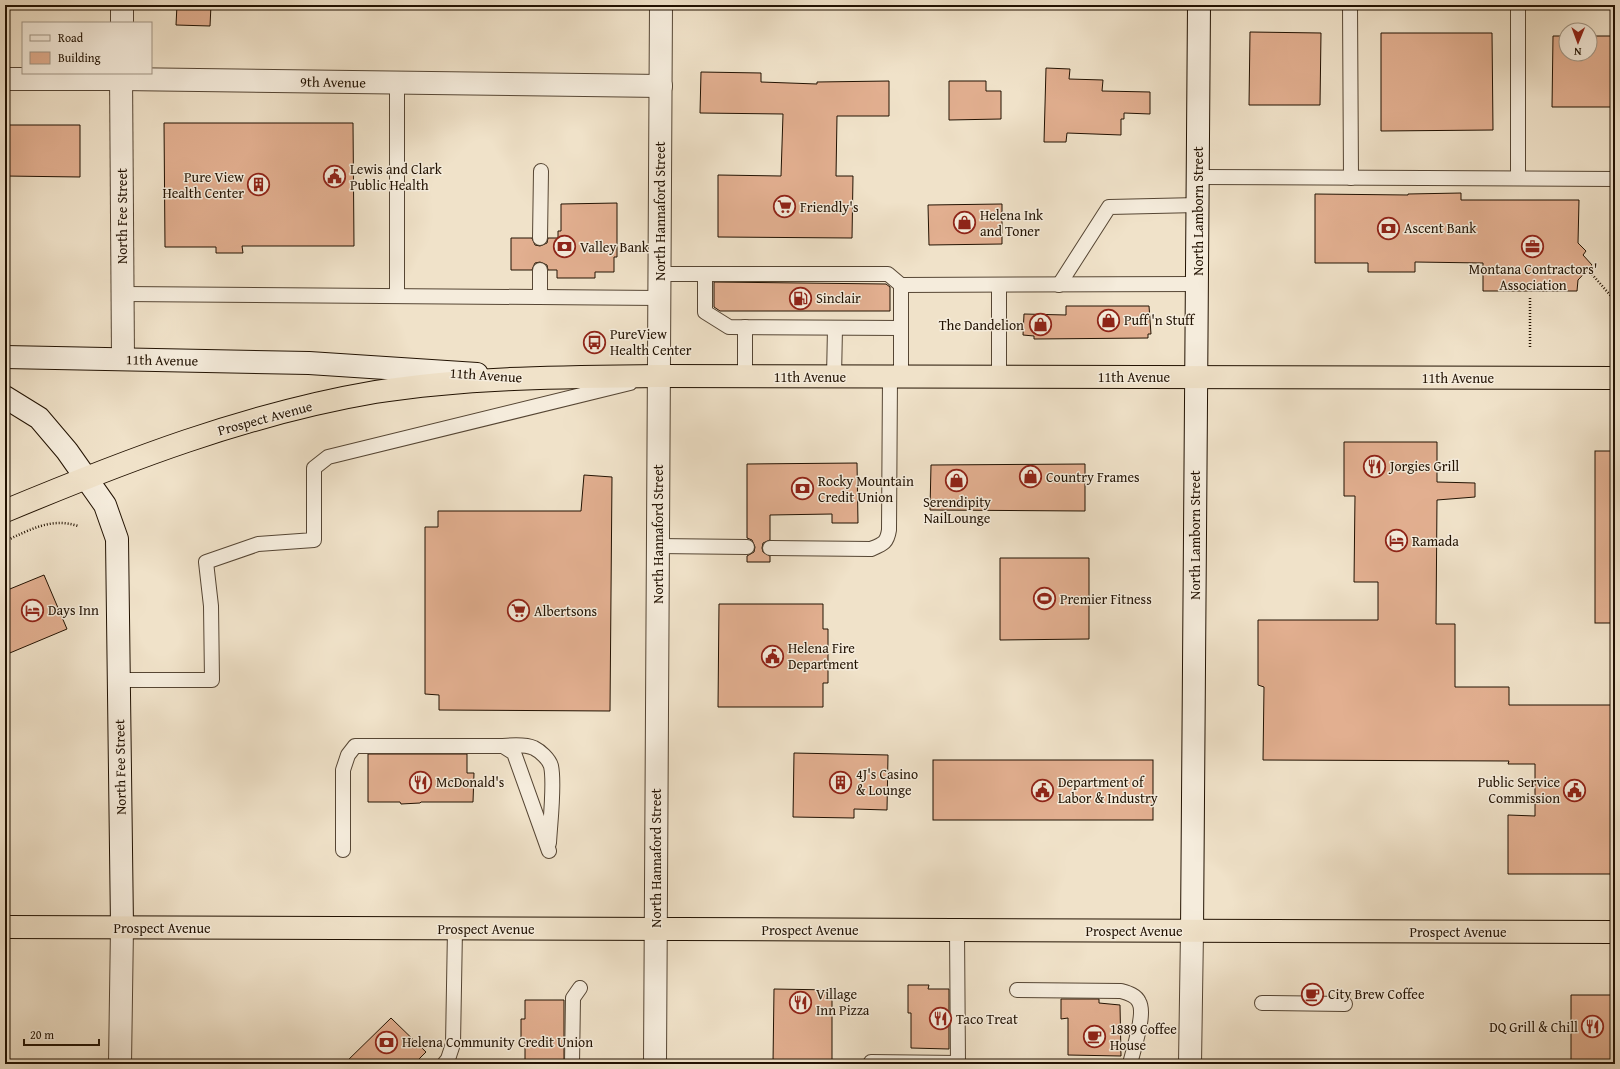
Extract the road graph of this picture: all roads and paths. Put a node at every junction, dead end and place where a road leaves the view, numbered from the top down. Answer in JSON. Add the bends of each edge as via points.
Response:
{"nodes":[{"id":1,"x":122,"y":5,"type":"edge"},
{"id":2,"x":661,"y":5,"type":"edge"},
{"id":3,"x":1199,"y":5,"type":"edge"},
{"id":4,"x":1350,"y":5,"type":"edge"},
{"id":5,"x":1518,"y":5,"type":"edge"},
{"id":6,"x":122,"y":22,"type":"edge"},
{"id":7,"x":121,"y":76,"type":"edge"},
{"id":8,"x":5,"y":80,"type":"edge"},
{"id":9,"x":397,"y":82,"type":"junction"},
{"id":10,"x":661,"y":86,"type":"junction"},
{"id":11,"x":541,"y":171,"type":"dead end"},
{"id":12,"x":1198,"y":177,"type":"junction"},
{"id":13,"x":1351,"y":178,"type":"junction"},
{"id":14,"x":1518,"y":178,"type":"junction"},
{"id":15,"x":1615,"y":179,"type":"edge"},
{"id":16,"x":1198,"y":205,"type":"junction"},
{"id":17,"x":540,"y":238,"type":"dead end"},
{"id":18,"x":540,"y":270,"type":"dead end"},
{"id":19,"x":1590,"y":272,"type":"dead end"},
{"id":20,"x":660,"y":274,"type":"junction"},
{"id":21,"x":705,"y":274,"type":"junction"},
{"id":22,"x":1197,"y":284,"type":"junction"},
{"id":23,"x":901,"y":285,"type":"junction"},
{"id":24,"x":999,"y":285,"type":"junction"},
{"id":25,"x":1059,"y":285,"type":"junction"},
{"id":26,"x":123,"y":294,"type":"junction"},
{"id":27,"x":397,"y":296,"type":"junction"},
{"id":28,"x":1530,"y":296,"type":"dead end"},
{"id":29,"x":1611,"y":296,"type":"dead end"},
{"id":30,"x":540,"y":297,"type":"junction"},
{"id":31,"x":660,"y":298,"type":"junction"},
{"id":32,"x":745,"y":327,"type":"junction"},
{"id":33,"x":835,"y":328,"type":"junction"},
{"id":34,"x":901,"y":328,"type":"junction"},
{"id":35,"x":1530,"y":347,"type":"dead end"},
{"id":36,"x":5,"y":357,"type":"edge"},
{"id":37,"x":123,"y":359,"type":"junction"},
{"id":38,"x":659,"y":376,"type":"junction"},
{"id":39,"x":745,"y":376,"type":"junction"},
{"id":40,"x":834,"y":377,"type":"junction"},
{"id":41,"x":896,"y":377,"type":"junction"},
{"id":42,"x":999,"y":377,"type":"junction"},
{"id":43,"x":1197,"y":377,"type":"junction"},
{"id":44,"x":538,"y":378,"type":"junction"},
{"id":45,"x":1615,"y":378,"type":"edge"},
{"id":46,"x":5,"y":397,"type":"edge"},
{"id":47,"x":86,"y":478,"type":"junction"},
{"id":48,"x":5,"y":511,"type":"edge"},
{"id":49,"x":78,"y":526,"type":"dead end"},
{"id":50,"x":5,"y":541,"type":"edge"},
{"id":51,"x":658,"y":546,"type":"junction"},
{"id":52,"x":747,"y":548,"type":"dead end"},
{"id":53,"x":770,"y":548,"type":"dead end"},
{"id":54,"x":118,"y":680,"type":"junction"},
{"id":55,"x":503,"y":746,"type":"junction"},
{"id":56,"x":343,"y":850,"type":"dead end"},
{"id":57,"x":5,"y":927,"type":"edge"},
{"id":58,"x":122,"y":927,"type":"junction"},
{"id":59,"x":455,"y":929,"type":"junction"},
{"id":60,"x":656,"y":929,"type":"junction"},
{"id":61,"x":957,"y":930,"type":"junction"},
{"id":62,"x":1192,"y":931,"type":"junction"},
{"id":63,"x":1615,"y":932,"type":"edge"},
{"id":64,"x":580,"y":988,"type":"dead end"},
{"id":65,"x":1018,"y":990,"type":"dead end"},
{"id":66,"x":1262,"y":1002,"type":"dead end"},
{"id":67,"x":1344,"y":1004,"type":"dead end"},
{"id":68,"x":871,"y":1062,"type":"dead end"},
{"id":69,"x":120,"y":1064,"type":"edge"},
{"id":70,"x":444,"y":1064,"type":"edge"},
{"id":71,"x":572,"y":1064,"type":"edge"},
{"id":72,"x":655,"y":1064,"type":"edge"},
{"id":73,"x":1130,"y":1064,"type":"edge"},
{"id":74,"x":1190,"y":1064,"type":"edge"}],
"edges":[{"from":1,"to":6,"type":"street"},
{"from":2,"to":10,"type":"street","name":"North Hannaford Street"},
{"from":3,"to":12,"type":"street","name":"North Lamborn Street"},
{"from":4,"to":13,"type":"lane"},
{"from":5,"to":14,"type":"lane"},
{"from":7,"to":8,"type":"street","name":"9th Avenue"},
{"from":7,"to":9,"type":"street","name":"9th Avenue"},
{"from":7,"to":26,"type":"street","name":"North Fee Street"},
{"from":9,"to":10,"type":"street","name":"9th Avenue"},
{"from":9,"to":27,"type":"lane"},
{"from":10,"to":20,"type":"street","name":"North Hannaford Street"},
{"from":11,"to":17,"type":"lane"},
{"from":12,"to":13,"type":"lane"},
{"from":12,"to":16,"type":"street","name":"North Lamborn Street"},
{"from":13,"to":14,"type":"lane"},
{"from":14,"to":15,"type":"lane"},
{"from":16,"to":22,"type":"street","name":"North Lamborn Street"},
{"from":16,"to":25,"type":"lane","via":[[1109,207]]},
{"from":18,"to":30,"type":"lane"},
{"from":19,"to":29,"type":"path"},
{"from":20,"to":21,"type":"lane"},
{"from":20,"to":31,"type":"street","name":"North Hannaford Street"},
{"from":21,"to":23,"type":"lane","via":[[888,274]]},
{"from":21,"to":32,"type":"lane","via":[[705,312],[729,327]]},
{"from":22,"to":25,"type":"lane"},
{"from":22,"to":43,"type":"street","name":"North Lamborn Street"},
{"from":23,"to":24,"type":"lane"},
{"from":23,"to":34,"type":"lane"},
{"from":24,"to":25,"type":"lane"},
{"from":24,"to":42,"type":"lane"},
{"from":26,"to":27,"type":"lane"},
{"from":26,"to":37,"type":"street","name":"North Fee Street"},
{"from":27,"to":30,"type":"lane"},
{"from":28,"to":35,"type":"path"},
{"from":30,"to":31,"type":"lane"},
{"from":31,"to":38,"type":"street","name":"North Hannaford Street"},
{"from":32,"to":33,"type":"lane"},
{"from":32,"to":39,"type":"lane"},
{"from":33,"to":34,"type":"lane"},
{"from":33,"to":40,"type":"lane"},
{"from":34,"to":41,"type":"lane"},
{"from":36,"to":37,"type":"street","name":"11th Avenue"},
{"from":37,"to":44,"type":"street","name":"11th Avenue","via":[[309,363]]},
{"from":38,"to":39,"type":"highway","name":"11th Avenue"},
{"from":38,"to":44,"type":"highway","name":"11th Avenue"},
{"from":38,"to":51,"type":"street","name":"North Hannaford Street"},
{"from":38,"to":54,"type":"lane","via":[[328,457],[314,468],[314,540],[258,544],[206,562],[211,606],[212,680]]},
{"from":39,"to":40,"type":"highway","name":"11th Avenue"},
{"from":40,"to":41,"type":"highway","name":"11th Avenue"},
{"from":41,"to":42,"type":"highway","name":"11th Avenue"},
{"from":41,"to":53,"type":"lane","via":[[888,539],[871,549]]},
{"from":42,"to":43,"type":"highway","name":"11th Avenue"},
{"from":43,"to":45,"type":"highway","name":"11th Avenue"},
{"from":43,"to":62,"type":"street","name":"North Lamborn Street"},
{"from":44,"to":47,"type":"highway","name":"Prospect Avenue","via":[[431,385],[323,402],[234,425],[152,452]]},
{"from":46,"to":47,"type":"street","via":[[39,418]]},
{"from":47,"to":48,"type":"highway","name":"Prospect Avenue"},
{"from":47,"to":54,"type":"street","name":"North Fee Street","via":[[105,505],[117,539]]},
{"from":49,"to":50,"type":"path","via":[[67,522],[55,522]]},
{"from":51,"to":52,"type":"lane"},
{"from":51,"to":60,"type":"street","name":"North Hannaford Street"},
{"from":54,"to":58,"type":"street","name":"North Fee Street"},
{"from":55,"to":55,"type":"lane","via":[[522,745],[534,748],[551,764],[549,851],[514,753]]},
{"from":55,"to":56,"type":"lane","via":[[356,746],[348,755],[343,770]]},
{"from":57,"to":58,"type":"highway","name":"Prospect Avenue"},
{"from":58,"to":59,"type":"highway","name":"Prospect Avenue"},
{"from":58,"to":69,"type":"street","name":"North Fee Street"},
{"from":59,"to":60,"type":"highway","name":"Prospect Avenue"},
{"from":59,"to":70,"type":"lane","via":[[453,1044]]},
{"from":60,"to":61,"type":"highway","name":"Prospect Avenue"},
{"from":60,"to":72,"type":"street","name":"North Hannaford Street"},
{"from":61,"to":62,"type":"highway","name":"Prospect Avenue"},
{"from":61,"to":68,"type":"lane","via":[[958,1063]]},
{"from":62,"to":63,"type":"highway","name":"Prospect Avenue"},
{"from":62,"to":74,"type":"street","name":"North Lamborn Street"},
{"from":64,"to":71,"type":"lane","via":[[573,998]]},
{"from":65,"to":73,"type":"lane","via":[[1121,991],[1134,995],[1140,1003],[1141,1015]]},
{"from":66,"to":67,"type":"lane"}]}
